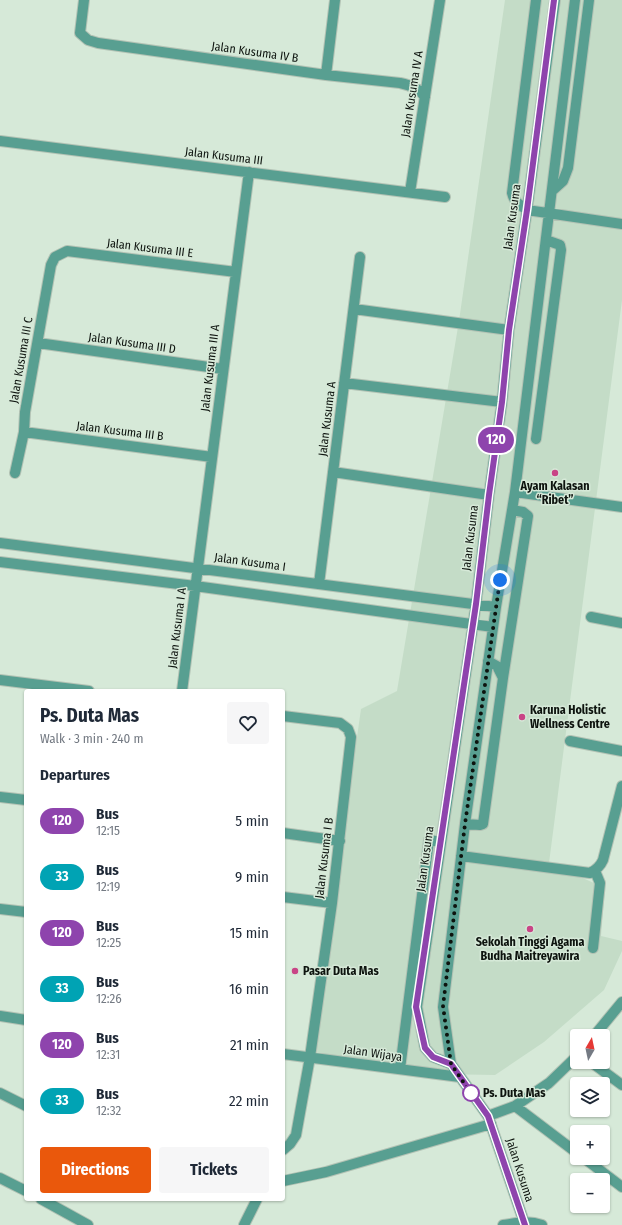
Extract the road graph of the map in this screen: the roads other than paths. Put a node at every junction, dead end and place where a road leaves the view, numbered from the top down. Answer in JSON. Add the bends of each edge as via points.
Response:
{"nodes":[{"id":1,"x":84,"y":0,"type":"edge"},
{"id":2,"x":335,"y":0,"type":"edge"},
{"id":3,"x":440,"y":0,"type":"edge"},
{"id":4,"x":536,"y":0,"type":"edge"},
{"id":5,"x":554,"y":0,"type":"edge"},
{"id":6,"x":575,"y":2,"type":"edge"},
{"id":7,"x":589,"y":3,"type":"edge"},
{"id":8,"x":326,"y":75,"type":"junction"},
{"id":9,"x":425,"y":97,"type":"junction"},
{"id":10,"x":0,"y":141,"type":"edge"},
{"id":11,"x":249,"y":172,"type":"junction"},
{"id":12,"x":553,"y":190,"type":"junction"},
{"id":13,"x":410,"y":192,"type":"junction"},
{"id":14,"x":445,"y":197,"type":"dead end"},
{"id":15,"x":527,"y":210,"type":"junction"},
{"id":16,"x":550,"y":213,"type":"junction"},
{"id":17,"x":622,"y":224,"type":"edge"},
{"id":18,"x":546,"y":240,"type":"junction"},
{"id":19,"x":60,"y":254,"type":"joint"},
{"id":20,"x":360,"y":257,"type":"dead end"},
{"id":21,"x":236,"y":272,"type":"junction"},
{"id":22,"x":354,"y":309,"type":"junction"},
{"id":23,"x":509,"y":330,"type":"junction"},
{"id":24,"x":38,"y":343,"type":"junction"},
{"id":25,"x":223,"y":369,"type":"junction"},
{"id":26,"x":344,"y":383,"type":"junction"},
{"id":27,"x":502,"y":402,"type":"junction"},
{"id":28,"x":24,"y":432,"type":"junction"},
{"id":29,"x":536,"y":439,"type":"dead end"},
{"id":30,"x":212,"y":456,"type":"junction"},
{"id":31,"x":333,"y":472,"type":"junction"},
{"id":32,"x":15,"y":473,"type":"dead end"},
{"id":33,"x":515,"y":492,"type":"junction"},
{"id":34,"x":489,"y":495,"type":"junction"},
{"id":35,"x":622,"y":507,"type":"edge"},
{"id":36,"x":512,"y":510,"type":"junction"},
{"id":37,"x":0,"y":543,"type":"edge"},
{"id":38,"x":0,"y":562,"type":"edge"},
{"id":39,"x":197,"y":568,"type":"junction"},
{"id":40,"x":319,"y":584,"type":"junction"},
{"id":41,"x":195,"y":586,"type":"junction"},
{"id":42,"x":476,"y":604,"type":"junction"},
{"id":43,"x":496,"y":607,"type":"junction"},
{"id":44,"x":591,"y":617,"type":"dead end"},
{"id":45,"x":622,"y":623,"type":"edge"},
{"id":46,"x":472,"y":624,"type":"junction"},
{"id":47,"x":493,"y":626,"type":"junction"},
{"id":48,"x":488,"y":661,"type":"junction"},
{"id":49,"x":503,"y":678,"type":"junction"},
{"id":50,"x":0,"y":680,"type":"edge"},
{"id":51,"x":72,"y":689,"type":"edge"},
{"id":52,"x":182,"y":689,"type":"edge"},
{"id":53,"x":285,"y":716,"type":"edge"},
{"id":54,"x":570,"y":741,"type":"dead end"},
{"id":55,"x":622,"y":751,"type":"edge"},
{"id":56,"x":622,"y":786,"type":"edge"},
{"id":57,"x":0,"y":797,"type":"edge"},
{"id":58,"x":24,"y":800,"type":"edge"},
{"id":59,"x":465,"y":824,"type":"junction"},
{"id":60,"x":285,"y":833,"type":"edge"},
{"id":61,"x":340,"y":841,"type":"junction"},
{"id":62,"x":440,"y":842,"type":"junction"},
{"id":63,"x":461,"y":856,"type":"junction"},
{"id":64,"x":592,"y":872,"type":"junction"},
{"id":65,"x":285,"y":897,"type":"edge"},
{"id":66,"x":332,"y":903,"type":"junction"},
{"id":67,"x":0,"y":909,"type":"edge"},
{"id":68,"x":24,"y":912,"type":"edge"},
{"id":69,"x":593,"y":948,"type":"dead end"},
{"id":70,"x":622,"y":1002,"type":"edge"},
{"id":71,"x":0,"y":1016,"type":"edge"},
{"id":72,"x":24,"y":1020,"type":"edge"},
{"id":73,"x":600,"y":1029,"type":"edge"},
{"id":74,"x":285,"y":1054,"type":"edge"},
{"id":75,"x":310,"y":1057,"type":"junction"},
{"id":76,"x":570,"y":1063,"type":"edge"},
{"id":77,"x":451,"y":1064,"type":"junction"},
{"id":78,"x":601,"y":1069,"type":"edge"},
{"id":79,"x":400,"y":1070,"type":"junction"},
{"id":80,"x":460,"y":1078,"type":"junction"},
{"id":81,"x":622,"y":1085,"type":"edge"},
{"id":82,"x":0,"y":1093,"type":"edge"},
{"id":83,"x":24,"y":1105,"type":"edge"},
{"id":84,"x":515,"y":1106,"type":"junction"},
{"id":85,"x":490,"y":1120,"type":"junction"},
{"id":86,"x":285,"y":1148,"type":"edge"},
{"id":87,"x":570,"y":1148,"type":"edge"},
{"id":88,"x":593,"y":1165,"type":"edge"},
{"id":89,"x":0,"y":1178,"type":"edge"},
{"id":90,"x":285,"y":1181,"type":"edge"},
{"id":91,"x":622,"y":1187,"type":"edge"},
{"id":92,"x":24,"y":1190,"type":"edge"},
{"id":93,"x":44,"y":1201,"type":"edge"},
{"id":94,"x":256,"y":1201,"type":"edge"},
{"id":95,"x":524,"y":1223,"type":"edge"},
{"id":96,"x":88,"y":1225,"type":"edge"},
{"id":97,"x":244,"y":1225,"type":"edge"},
{"id":98,"x":503,"y":1225,"type":"edge"},
{"id":99,"x":542,"y":1225,"type":"edge"}],
"edges":[{"from":1,"to":8,"type":"street","name":"Jalan Kusuma IV B","via":[[80,33],[88,40]]},
{"from":2,"to":8,"type":"street"},
{"from":3,"to":9,"type":"street","name":"Jalan Kusuma IV A"},
{"from":4,"to":15,"type":"street","via":[[512,193],[518,204]]},
{"from":5,"to":15,"type":"street","name":"Jalan Kusuma"},
{"from":6,"to":7,"type":"street"},
{"from":6,"to":12,"type":"street","name":"Jalan Kusuma"},
{"from":7,"to":12,"type":"street","via":[[568,168],[563,181]]},
{"from":8,"to":9,"type":"street","name":"Jalan Kusuma IV B","via":[[400,83],[417,89]]},
{"from":9,"to":13,"type":"street","name":"Jalan Kusuma IV A"},
{"from":10,"to":11,"type":"street","name":"Jalan Kusuma III"},
{"from":11,"to":13,"type":"street","name":"Jalan Kusuma III"},
{"from":11,"to":21,"type":"street","name":"Jalan Kusuma III A"},
{"from":12,"to":16,"type":"street","name":"Jalan Kusuma"},
{"from":13,"to":14,"type":"street","name":"Jalan Kusuma III"},
{"from":15,"to":16,"type":"street"},
{"from":15,"to":23,"type":"street","name":"Jalan Kusuma"},
{"from":16,"to":17,"type":"street"},
{"from":16,"to":18,"type":"street","name":"Jalan Kusuma"},
{"from":18,"to":29,"type":"street","via":[[560,245],[561,250]]},
{"from":18,"to":33,"type":"street","name":"Jalan Kusuma"},
{"from":19,"to":21,"type":"street","name":"Jalan Kusuma III E","via":[[67,251]]},
{"from":19,"to":24,"type":"street","name":"Jalan Kusuma III C","via":[[51,265]]},
{"from":20,"to":22,"type":"street","name":"Jalan Kusuma A"},
{"from":21,"to":25,"type":"street","name":"Jalan Kusuma III A"},
{"from":22,"to":23,"type":"street"},
{"from":22,"to":26,"type":"street","name":"Jalan Kusuma A"},
{"from":23,"to":27,"type":"street","name":"Jalan Kusuma"},
{"from":24,"to":25,"type":"street","name":"Jalan Kusuma III D"},
{"from":24,"to":28,"type":"street","name":"Jalan Kusuma III C","via":[[25,412]]},
{"from":25,"to":30,"type":"street","name":"Jalan Kusuma III A"},
{"from":26,"to":27,"type":"street"},
{"from":26,"to":31,"type":"street","name":"Jalan Kusuma A"},
{"from":27,"to":34,"type":"street","name":"Jalan Kusuma"},
{"from":28,"to":30,"type":"street","name":"Jalan Kusuma III B"},
{"from":28,"to":32,"type":"street","name":"Jalan Kusuma III C"},
{"from":30,"to":39,"type":"street","name":"Jalan Kusuma III A"},
{"from":31,"to":34,"type":"street"},
{"from":31,"to":40,"type":"street","name":"Jalan Kusuma A"},
{"from":33,"to":35,"type":"street"},
{"from":33,"to":36,"type":"street","name":"Jalan Kusuma"},
{"from":34,"to":42,"type":"street","name":"Jalan Kusuma"},
{"from":36,"to":43,"type":"street","name":"Jalan Kusuma"},
{"from":36,"to":49,"type":"street","via":[[528,516]]},
{"from":37,"to":39,"type":"street","name":"Jalan Kusuma I"},
{"from":38,"to":41,"type":"street"},
{"from":39,"to":40,"type":"street","name":"Jalan Kusuma I"},
{"from":39,"to":41,"type":"street","name":"Jalan Kusuma I A"},
{"from":40,"to":42,"type":"street","name":"Jalan Kusuma I"},
{"from":41,"to":46,"type":"street"},
{"from":41,"to":52,"type":"street","name":"Jalan Kusuma I A"},
{"from":42,"to":43,"type":"street","name":"Jalan Kusuma I"},
{"from":42,"to":46,"type":"street","name":"Jalan Kusuma"},
{"from":43,"to":47,"type":"street","name":"Jalan Kusuma"},
{"from":44,"to":45,"type":"street"},
{"from":46,"to":47,"type":"street"},
{"from":46,"to":62,"type":"street","name":"Jalan Kusuma"},
{"from":47,"to":48,"type":"street","name":"Jalan Kusuma"},
{"from":48,"to":49,"type":"street","via":[[497,666]]},
{"from":48,"to":59,"type":"street","name":"Jalan Kusuma"},
{"from":49,"to":59,"type":"street","via":[[483,824]]},
{"from":50,"to":51,"type":"street"},
{"from":53,"to":61,"type":"street","name":"Jalan Kusuma I B","via":[[340,723],[350,732]]},
{"from":54,"to":55,"type":"street"},
{"from":56,"to":64,"type":"street","via":[[601,866]]},
{"from":57,"to":58,"type":"street"},
{"from":59,"to":63,"type":"street","name":"Jalan Kusuma"},
{"from":60,"to":61,"type":"street"},
{"from":61,"to":66,"type":"street","name":"Jalan Kusuma I B"},
{"from":62,"to":77,"type":"street","name":"Jalan Kusuma","via":[[416,1007],[425,1048],[433,1057]]},
{"from":62,"to":79,"type":"street","via":[[429,840]]},
{"from":63,"to":64,"type":"street"},
{"from":63,"to":77,"type":"street","name":"Jalan Kusuma","via":[[443,1006]]},
{"from":64,"to":69,"type":"street","via":[[600,883]]},
{"from":65,"to":66,"type":"street"},
{"from":66,"to":75,"type":"street","name":"Jalan Kusuma I B"},
{"from":67,"to":68,"type":"street"},
{"from":70,"to":73,"type":"street"},
{"from":71,"to":72,"type":"street"},
{"from":74,"to":75,"type":"street","name":"Jalan Wijaya"},
{"from":75,"to":79,"type":"street","name":"Jalan Wijaya"},
{"from":75,"to":86,"type":"street","name":"Jalan Kusuma I B","via":[[296,1135]]},
{"from":76,"to":84,"type":"street","via":[[549,1083]]},
{"from":77,"to":80,"type":"street","name":"Jalan Kusuma"},
{"from":78,"to":81,"type":"street"},
{"from":79,"to":80,"type":"street","name":"Jalan Wijaya"},
{"from":80,"to":85,"type":"street","name":"Jalan Kusuma"},
{"from":82,"to":83,"type":"street"},
{"from":84,"to":85,"type":"street"},
{"from":84,"to":87,"type":"street"},
{"from":85,"to":90,"type":"street","via":[[326,1172]]},
{"from":85,"to":95,"type":"street","name":"Jalan Kusuma"},
{"from":88,"to":91,"type":"street"},
{"from":89,"to":92,"type":"street"},
{"from":93,"to":96,"type":"street"},
{"from":94,"to":97,"type":"street"},
{"from":95,"to":98,"type":"street"},
{"from":95,"to":99,"type":"street","via":[[534,1222]]}]}
